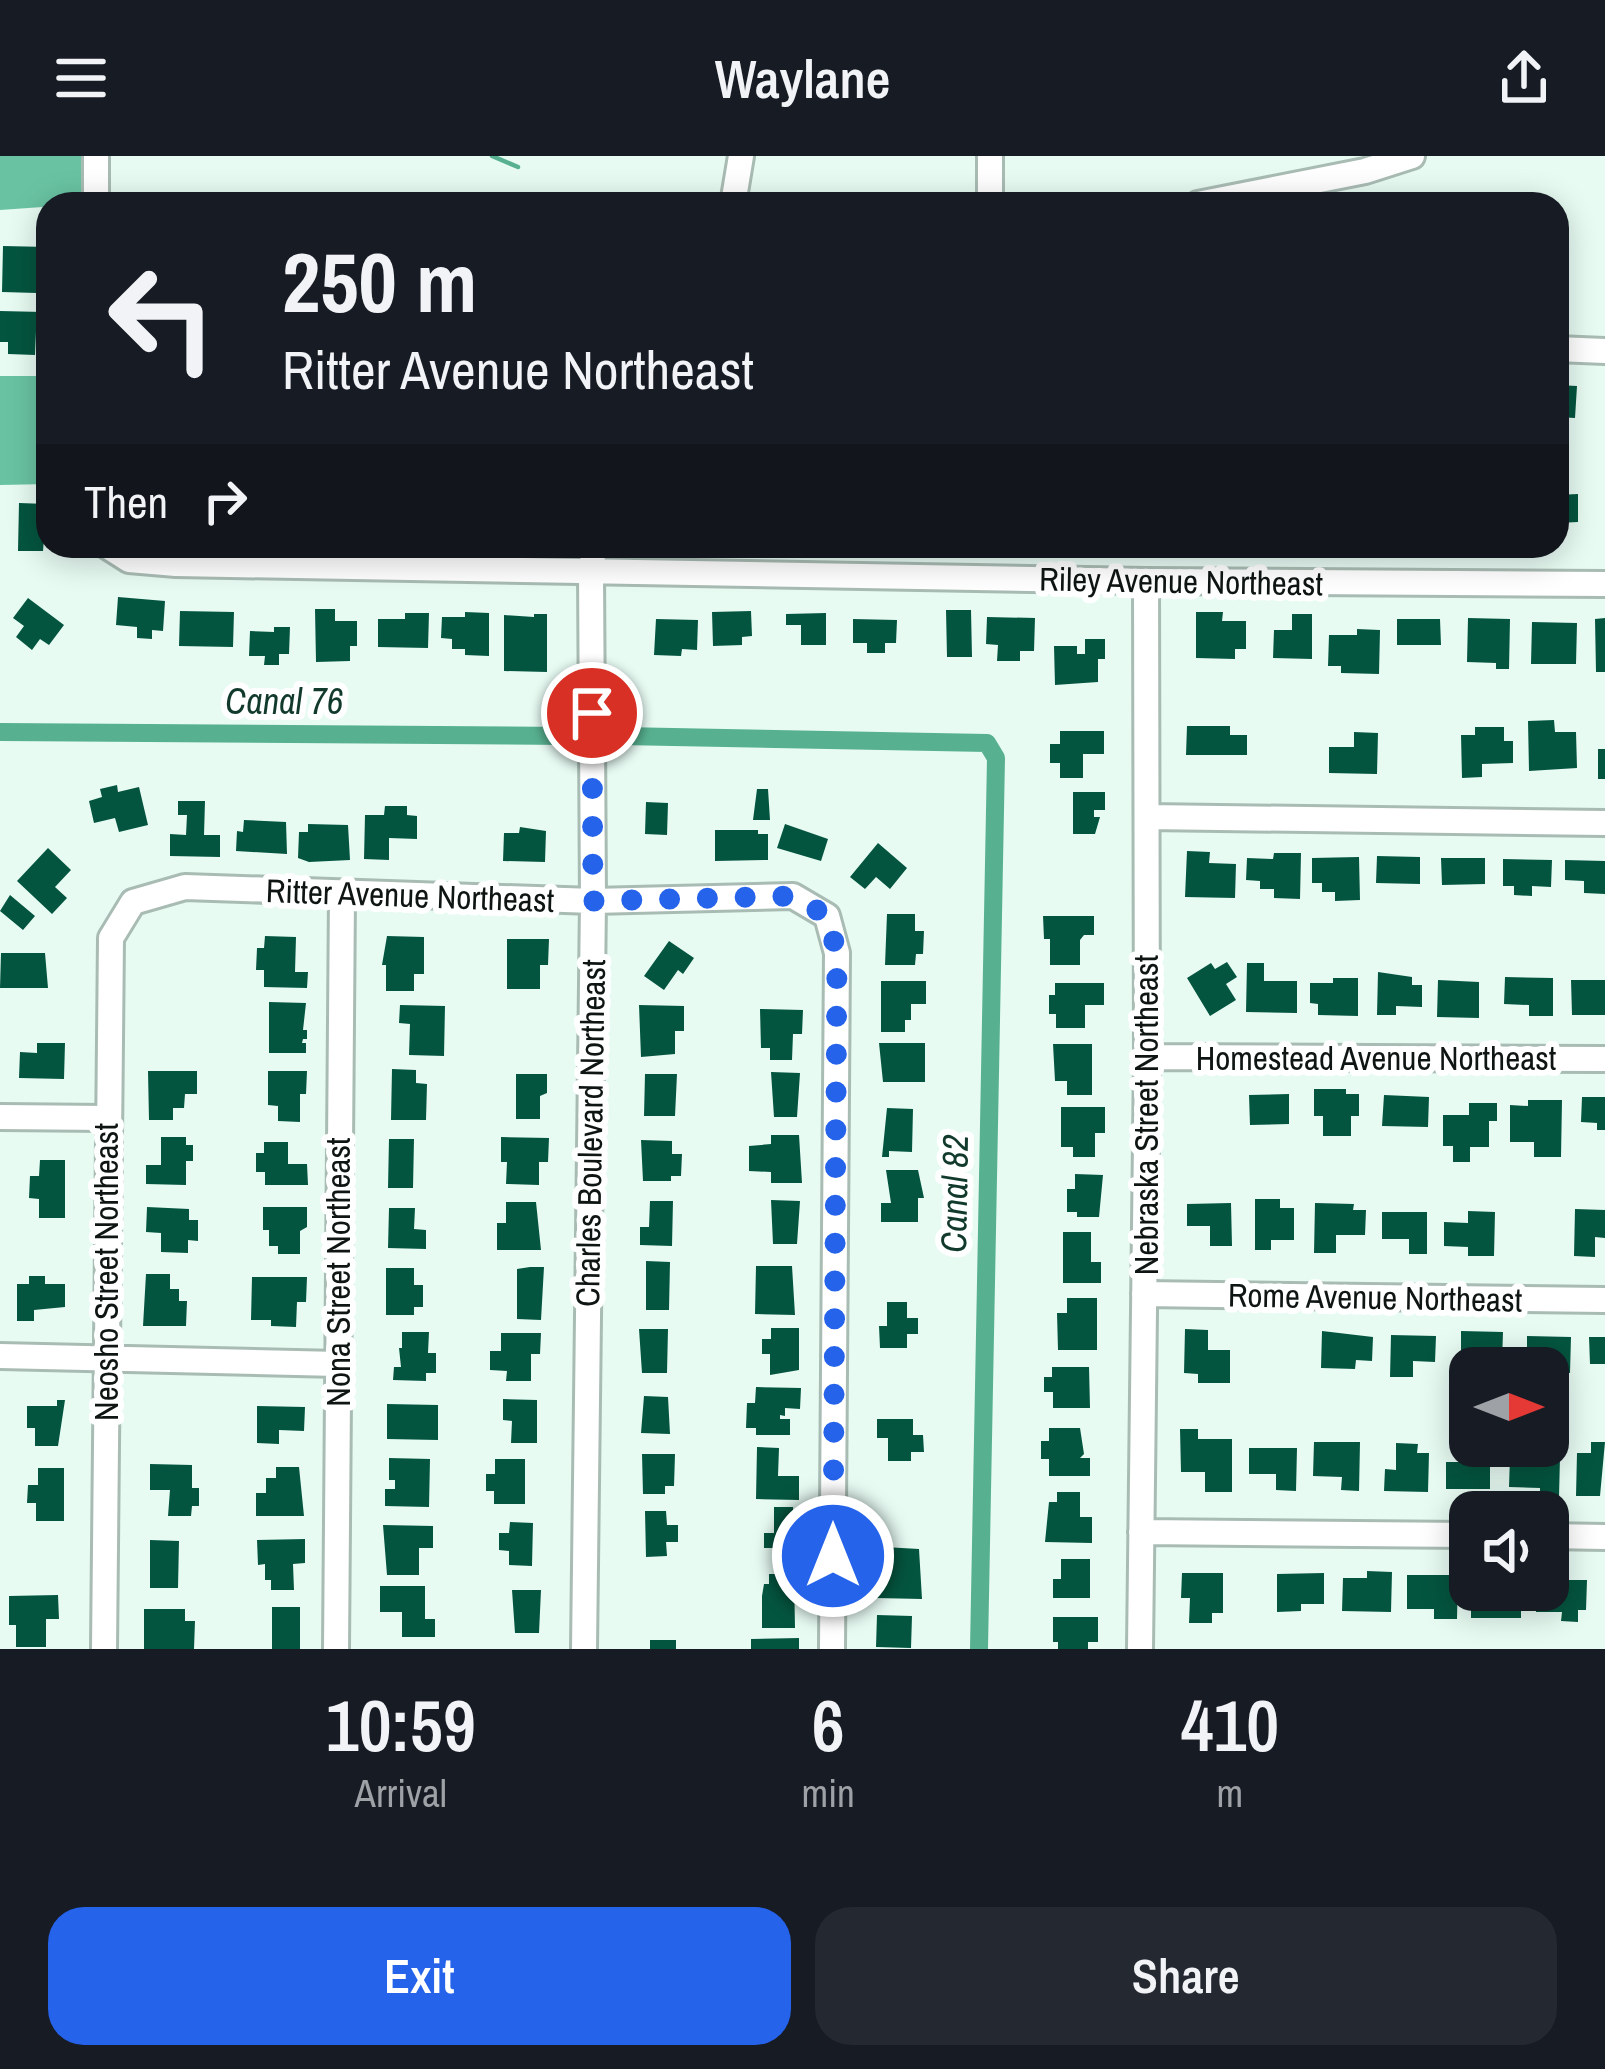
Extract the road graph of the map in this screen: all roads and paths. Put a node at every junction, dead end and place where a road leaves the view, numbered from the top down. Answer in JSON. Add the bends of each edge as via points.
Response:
{"nodes":[{"id":1,"x":97,"y":156,"type":"edge"},
{"id":2,"x":741,"y":156,"type":"edge"},
{"id":3,"x":990,"y":156,"type":"edge"},
{"id":4,"x":1412,"y":156,"type":"edge"},
{"id":5,"x":96,"y":192,"type":"edge"},
{"id":6,"x":735,"y":192,"type":"edge"},
{"id":7,"x":990,"y":192,"type":"edge"},
{"id":8,"x":1259,"y":192,"type":"edge"},
{"id":9,"x":1569,"y":349,"type":"edge"},
{"id":10,"x":1605,"y":350,"type":"edge"},
{"id":11,"x":133,"y":558,"type":"edge"},
{"id":12,"x":593,"y":558,"type":"edge"},
{"id":13,"x":591,"y":572,"type":"junction"},
{"id":14,"x":1146,"y":581,"type":"junction"},
{"id":15,"x":1605,"y":584,"type":"edge"},
{"id":16,"x":1148,"y":817,"type":"junction"},
{"id":17,"x":1605,"y":823,"type":"edge"},
{"id":18,"x":342,"y":895,"type":"junction"},
{"id":19,"x":593,"y":901,"type":"junction"},
{"id":20,"x":133,"y":902,"type":"joint"},
{"id":21,"x":1147,"y":1057,"type":"junction"},
{"id":22,"x":1605,"y":1059,"type":"edge"},
{"id":23,"x":0,"y":1117,"type":"edge"},
{"id":24,"x":106,"y":1118,"type":"junction"},
{"id":25,"x":1144,"y":1294,"type":"junction"},
{"id":26,"x":1605,"y":1300,"type":"edge"},
{"id":27,"x":0,"y":1357,"type":"edge"},
{"id":28,"x":104,"y":1358,"type":"junction"},
{"id":29,"x":338,"y":1364,"type":"junction"},
{"id":30,"x":1141,"y":1532,"type":"junction"},
{"id":31,"x":1449,"y":1535,"type":"edge"},
{"id":32,"x":1569,"y":1536,"type":"edge"},
{"id":33,"x":1605,"y":1537,"type":"edge"},
{"id":34,"x":104,"y":1649,"type":"edge"},
{"id":35,"x":336,"y":1649,"type":"edge"},
{"id":36,"x":584,"y":1649,"type":"edge"},
{"id":37,"x":832,"y":1649,"type":"edge"},
{"id":38,"x":1139,"y":1649,"type":"edge"}],
"edges":[{"from":1,"to":5,"type":"street"},
{"from":2,"to":6,"type":"street"},
{"from":3,"to":7,"type":"street"},
{"from":4,"to":8,"type":"street"},
{"from":9,"to":10,"type":"street"},
{"from":11,"to":13,"type":"street","name":"Riley Avenue Northeast"},
{"from":12,"to":13,"type":"street","name":"Charles Boulevard Northeast"},
{"from":13,"to":14,"type":"street","name":"Riley Avenue Northeast"},
{"from":13,"to":19,"type":"street","name":"Charles Boulevard Northeast"},
{"from":14,"to":15,"type":"street","name":"Riley Avenue Northeast"},
{"from":14,"to":16,"type":"street","name":"Nebraska Street Northeast"},
{"from":16,"to":17,"type":"street"},
{"from":16,"to":21,"type":"street","name":"Nebraska Street Northeast"},
{"from":18,"to":19,"type":"street","name":"Ritter Avenue Northeast"},
{"from":18,"to":20,"type":"street","name":"Ritter Avenue Northeast","via":[[184,887]]},
{"from":18,"to":29,"type":"street","name":"Nona Street Northeast"},
{"from":19,"to":36,"type":"street","name":"Charles Boulevard Northeast"},
{"from":19,"to":37,"type":"street","name":"Ritter Avenue Northeast","via":[[793,896],[827,916],[837,953]]},
{"from":20,"to":24,"type":"street","name":"Neosho Street Northeast","via":[[111,938]]},
{"from":21,"to":22,"type":"street","name":"Homestead Avenue Northeast"},
{"from":21,"to":25,"type":"street","name":"Nebraska Street Northeast"},
{"from":23,"to":24,"type":"street"},
{"from":24,"to":28,"type":"street","name":"Neosho Street Northeast"},
{"from":25,"to":26,"type":"street","name":"Rome Avenue Northeast"},
{"from":25,"to":30,"type":"street","name":"Nebraska Street Northeast"},
{"from":27,"to":28,"type":"street"},
{"from":28,"to":29,"type":"street"},
{"from":28,"to":34,"type":"street","name":"Neosho Street Northeast"},
{"from":29,"to":35,"type":"street","name":"Nona Street Northeast"},
{"from":30,"to":31,"type":"street"},
{"from":30,"to":38,"type":"street","name":"Nebraska Street Northeast"},
{"from":32,"to":33,"type":"street"}]}
